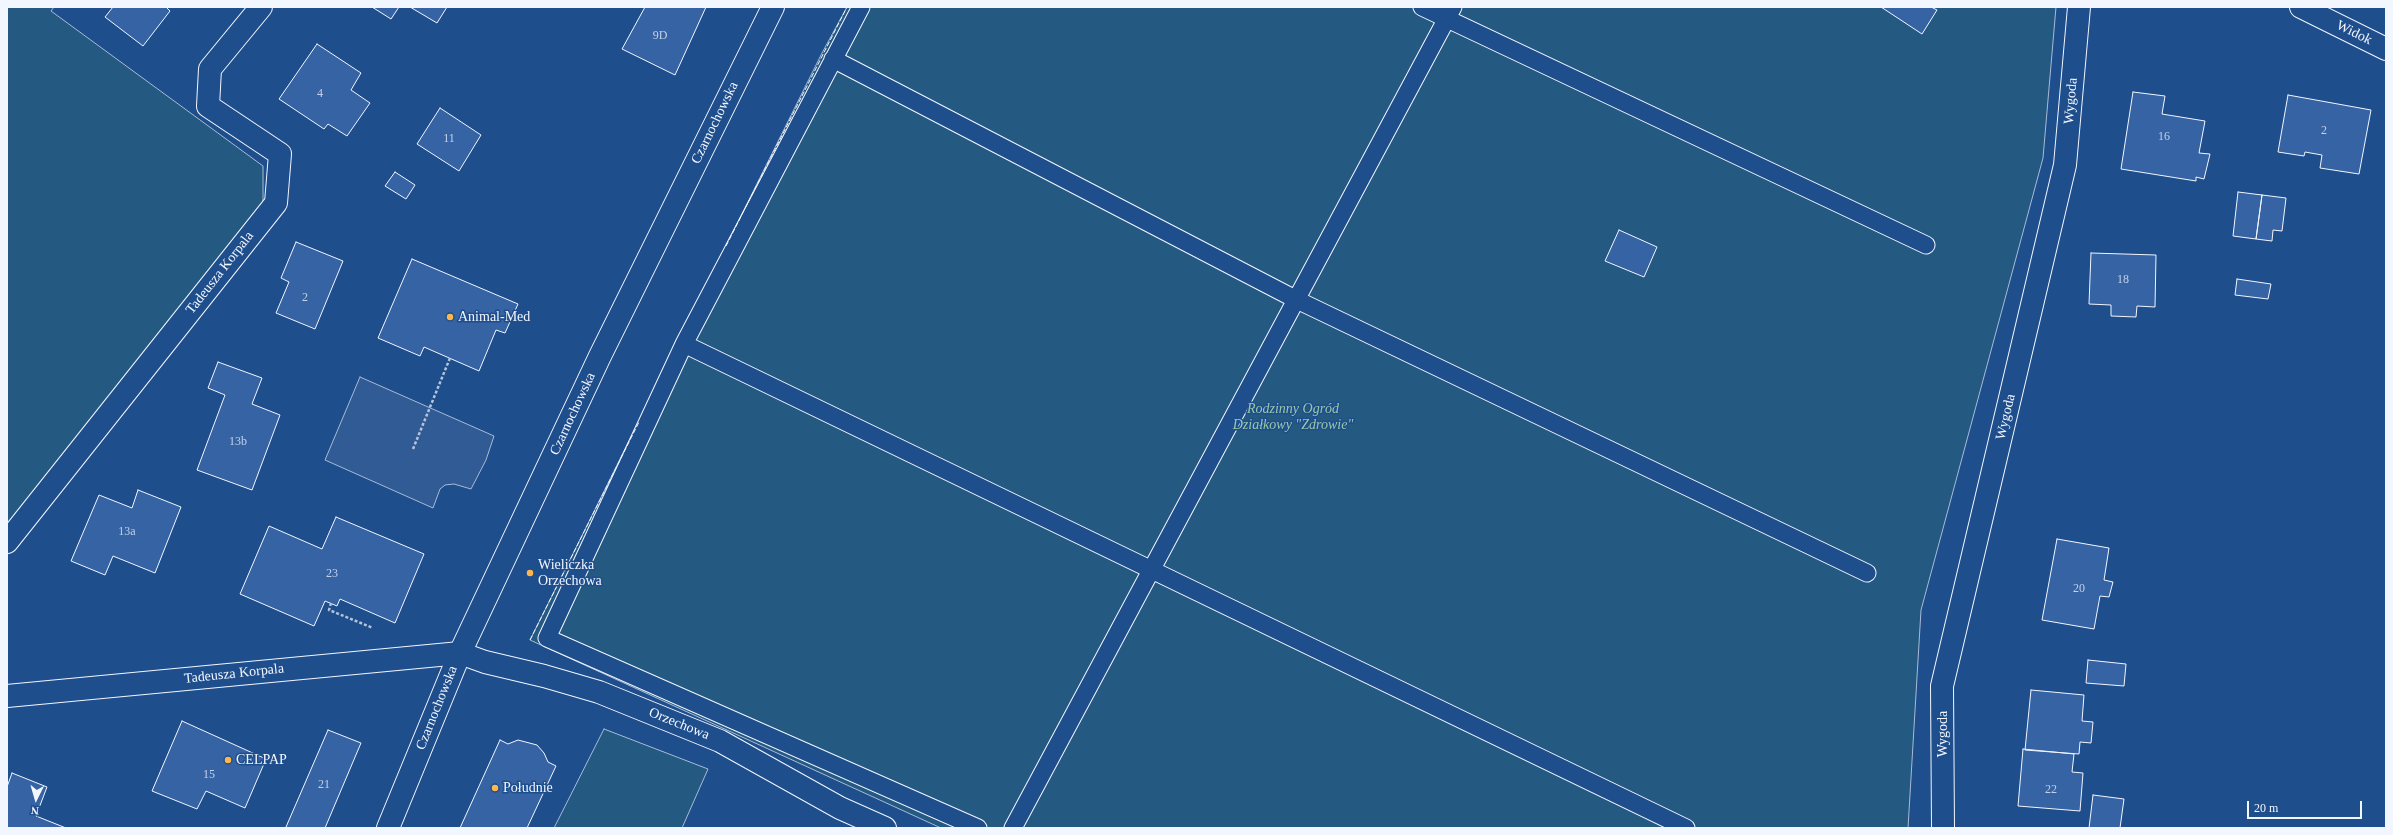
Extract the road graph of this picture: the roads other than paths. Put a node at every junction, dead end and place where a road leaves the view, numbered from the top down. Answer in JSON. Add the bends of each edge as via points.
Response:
{"nodes":[{"id":1,"x":261,"y":7,"type":"edge"},
{"id":2,"x":773,"y":7,"type":"edge"},
{"id":3,"x":861,"y":7,"type":"edge"},
{"id":4,"x":1422,"y":7,"type":"edge"},
{"id":5,"x":2079,"y":7,"type":"edge"},
{"id":6,"x":2301,"y":7,"type":"edge"},
{"id":7,"x":1450,"y":13,"type":"edge"},
{"id":8,"x":2386,"y":49,"type":"edge"},
{"id":9,"x":833,"y":60,"type":"junction"},
{"id":10,"x":1926,"y":245,"type":"dead end"},
{"id":11,"x":1296,"y":300,"type":"junction"},
{"id":12,"x":684,"y":344,"type":"junction"},
{"id":13,"x":7,"y":542,"type":"edge"},
{"id":14,"x":1151,"y":571,"type":"junction"},
{"id":15,"x":1867,"y":574,"type":"dead end"},
{"id":16,"x":460,"y":653,"type":"junction"},
{"id":17,"x":7,"y":696,"type":"edge"},
{"id":18,"x":388,"y":828,"type":"edge"},
{"id":19,"x":885,"y":828,"type":"edge"},
{"id":20,"x":978,"y":828,"type":"edge"},
{"id":21,"x":1013,"y":828,"type":"edge"},
{"id":22,"x":1686,"y":828,"type":"edge"},
{"id":23,"x":1943,"y":828,"type":"edge"}],
"edges":[{"from":1,"to":13,"type":"street","name":"Tadeusza Korpala","via":[[210,68],[208,106],[280,154],[276,203]]},
{"from":2,"to":16,"type":"street","name":"Czarnochowska","via":[[600,356]]},
{"from":3,"to":9,"type":"lane"},
{"from":4,"to":7,"type":"lane"},
{"from":5,"to":23,"type":"street","name":"Wygoda","via":[[2065,165],[1942,686]]},
{"from":6,"to":8,"type":"street","name":"Widok"},
{"from":7,"to":10,"type":"lane"},
{"from":7,"to":11,"type":"lane"},
{"from":9,"to":11,"type":"lane"},
{"from":9,"to":12,"type":"lane"},
{"from":11,"to":14,"type":"lane"},
{"from":11,"to":15,"type":"lane"},
{"from":12,"to":14,"type":"lane"},
{"from":12,"to":20,"type":"lane","via":[[547,638]]},
{"from":14,"to":21,"type":"lane"},
{"from":14,"to":22,"type":"lane"},
{"from":16,"to":17,"type":"street","name":"Tadeusza Korpala"},
{"from":16,"to":18,"type":"street","name":"Czarnochowska"},
{"from":16,"to":19,"type":"street","name":"Orzechowa","via":[[599,692],[720,741],[840,808]]}]}
